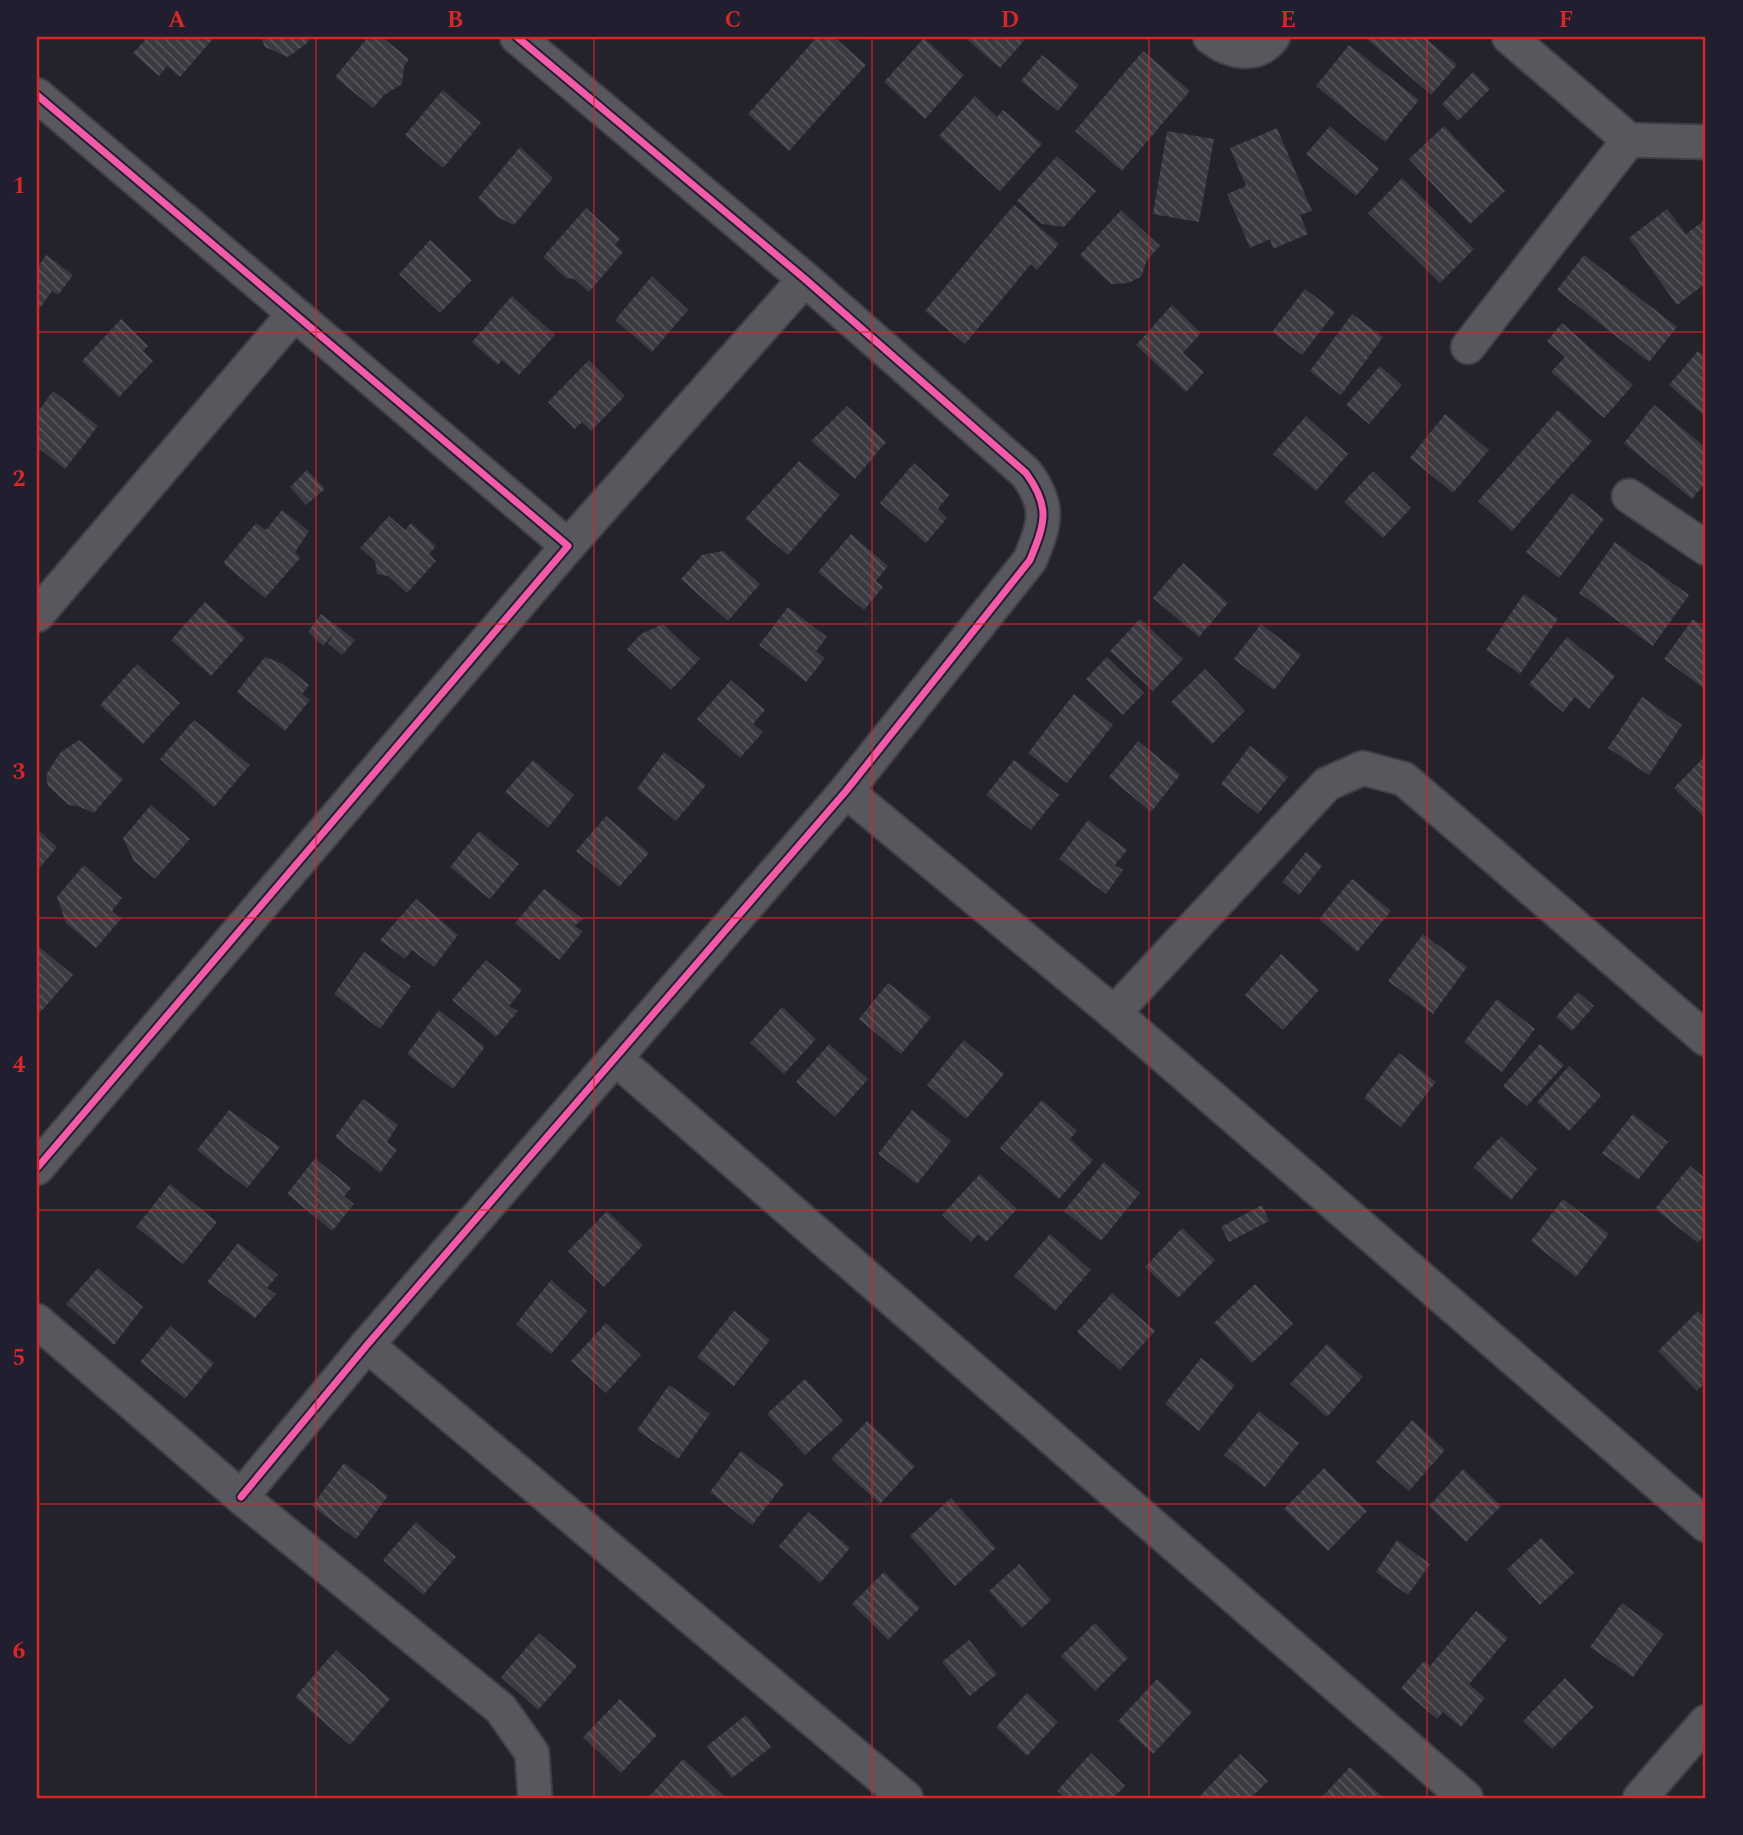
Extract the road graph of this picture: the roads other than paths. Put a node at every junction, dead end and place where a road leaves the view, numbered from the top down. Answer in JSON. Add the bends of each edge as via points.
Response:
{"nodes":[{"id":1,"x":517,"y":37,"type":"edge"},
{"id":2,"x":1210,"y":37,"type":"edge"},
{"id":3,"x":1273,"y":37,"type":"edge"},
{"id":4,"x":1509,"y":37,"type":"edge"},
{"id":5,"x":37,"y":95,"type":"edge"},
{"id":6,"x":1629,"y":140,"type":"junction"},
{"id":7,"x":1706,"y":142,"type":"edge"},
{"id":8,"x":805,"y":279,"type":"junction"},
{"id":9,"x":294,"y":314,"type":"junction"},
{"id":10,"x":1468,"y":347,"type":"dead end"},
{"id":11,"x":1629,"y":495,"type":"dead end"},
{"id":12,"x":568,"y":547,"type":"junction"},
{"id":13,"x":1706,"y":548,"type":"edge"},
{"id":14,"x":44,"y":593,"type":"edge"},
{"id":15,"x":846,"y":791,"type":"junction"},
{"id":16,"x":1114,"y":1013,"type":"junction"},
{"id":17,"x":1706,"y":1039,"type":"edge"},
{"id":18,"x":615,"y":1058,"type":"junction"},
{"id":19,"x":37,"y":1168,"type":"edge"},
{"id":20,"x":37,"y":1321,"type":"edge"},
{"id":21,"x":367,"y":1345,"type":"junction"},
{"id":22,"x":241,"y":1497,"type":"junction"},
{"id":23,"x":1706,"y":1525,"type":"edge"},
{"id":24,"x":1706,"y":1722,"type":"edge"},
{"id":25,"x":535,"y":1798,"type":"edge"},
{"id":26,"x":906,"y":1798,"type":"edge"},
{"id":27,"x":1466,"y":1798,"type":"edge"},
{"id":28,"x":1640,"y":1798,"type":"edge"}],
"edges":[{"from":1,"to":8,"type":"street"},
{"from":2,"to":3,"type":"street","via":[[1231,50],[1250,51]]},
{"from":4,"to":6,"type":"street"},
{"from":5,"to":9,"type":"street"},
{"from":6,"to":7,"type":"street"},
{"from":6,"to":10,"type":"street"},
{"from":8,"to":12,"type":"street"},
{"from":8,"to":15,"type":"street","via":[[1026,473],[1039,491],[1044,512],[1030,560]]},
{"from":9,"to":12,"type":"street"},
{"from":9,"to":14,"type":"street"},
{"from":11,"to":13,"type":"street"},
{"from":12,"to":19,"type":"street"},
{"from":15,"to":16,"type":"street"},
{"from":15,"to":18,"type":"street"},
{"from":16,"to":17,"type":"street","via":[[1327,784],[1363,768],[1404,779]]},
{"from":16,"to":23,"type":"street"},
{"from":18,"to":21,"type":"street"},
{"from":18,"to":27,"type":"street"},
{"from":20,"to":22,"type":"street"},
{"from":21,"to":22,"type":"street"},
{"from":21,"to":26,"type":"street"},
{"from":22,"to":25,"type":"street","via":[[501,1709],[532,1753]]},
{"from":24,"to":28,"type":"street"}]}
